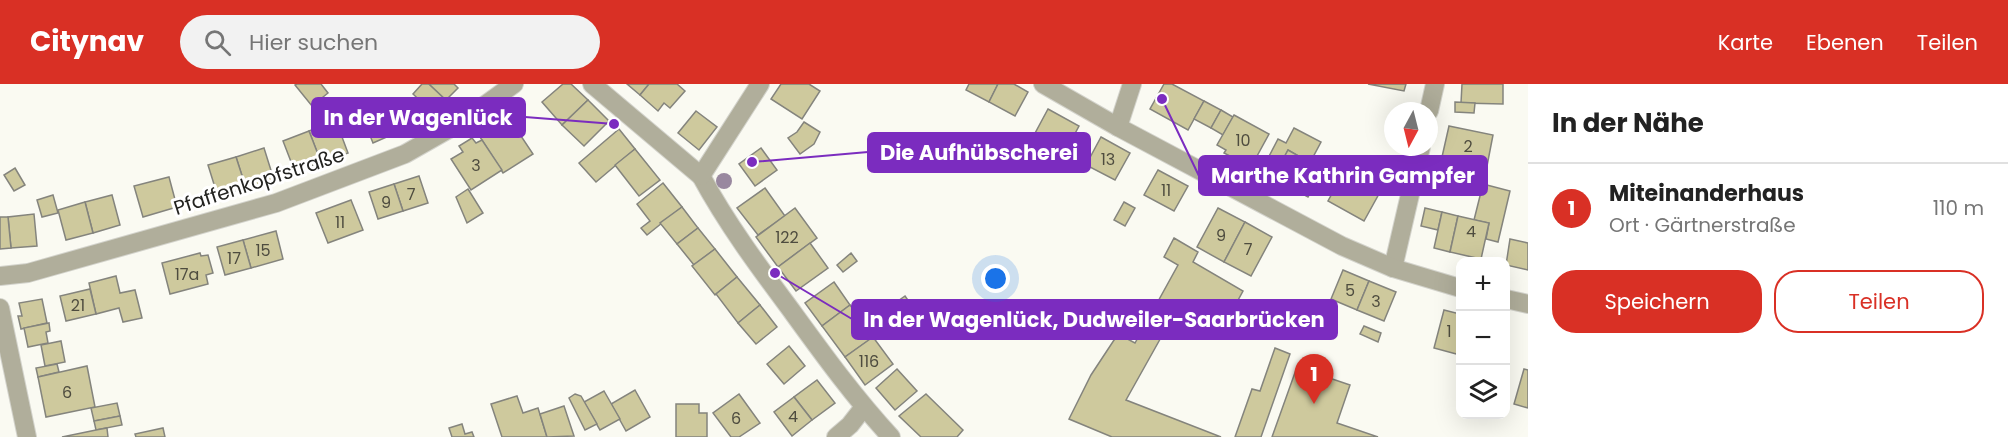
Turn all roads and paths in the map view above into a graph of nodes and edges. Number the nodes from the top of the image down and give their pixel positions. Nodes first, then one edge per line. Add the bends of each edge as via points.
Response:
1 (514, 84) edge
2 (592, 84) edge
3 (760, 84) edge
4 (1043, 84) edge
5 (1132, 84) edge
6 (1435, 84) edge
7 (1431, 102) edge
8 (1118, 127) junction
9 (1419, 156) edge
10 (701, 176) junction
11 (1393, 268) junction
12 (0, 276) edge
13 (1456, 287) edge
14 (1510, 300) edge
15 (1528, 304) edge
16 (0, 308) edge
17 (864, 407) junction
18 (27, 437) edge
19 (836, 437) edge
20 (891, 437) edge

1 - 12 street, Pfaffenkopfstraße via 463,121 405,154 298,195 28,273
2 - 10 street
3 - 10 street
4 - 8 street
5 - 8 street
6 - 7 street
8 - 11 street via 1342,246
9 - 11 street
10 - 17 street via 754,261
11 - 13 street
14 - 15 street
16 - 18 street
17 - 19 street
17 - 20 street

